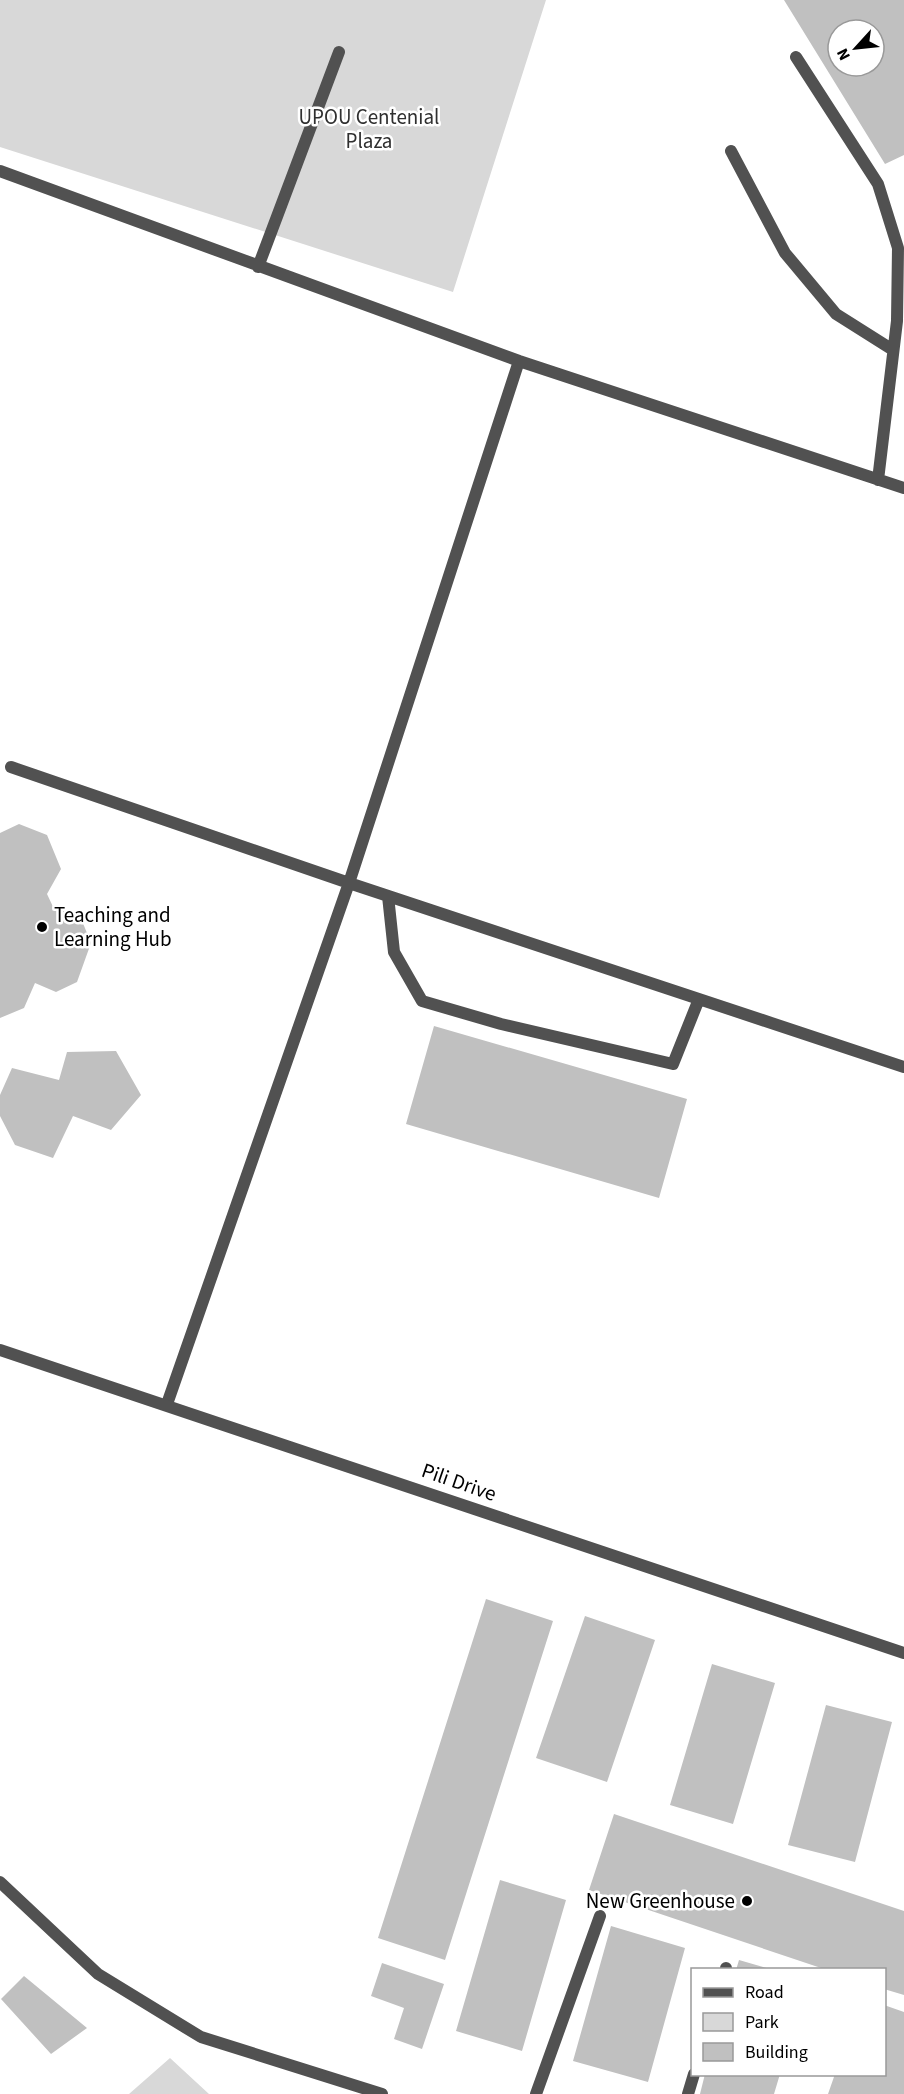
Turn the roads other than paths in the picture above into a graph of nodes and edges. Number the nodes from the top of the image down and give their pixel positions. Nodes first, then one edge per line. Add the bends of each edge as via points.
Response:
1 (339, 52) dead end
2 (796, 57) dead end
3 (731, 151) dead end
4 (0, 171) edge
5 (258, 267) junction
6 (893, 350) junction
7 (519, 361) junction
8 (878, 480) junction
9 (904, 488) edge
10 (11, 767) dead end
11 (348, 883) junction
12 (388, 896) junction
13 (699, 999) junction
14 (904, 1066) edge
15 (0, 1350) edge
16 (167, 1404) junction
17 (904, 1653) edge
18 (0, 1882) edge
19 (600, 1916) dead end
20 (693, 2076) edge
21 (382, 2094) edge
22 (536, 2094) edge
23 (688, 2094) edge

1 - 5 street
2 - 6 street via 878,184 898,248
3 - 6 street via 785,253 836,314
4 - 5 street
5 - 7 street
6 - 8 street
7 - 8 street
7 - 11 street
8 - 9 street
10 - 11 street
11 - 12 street
11 - 16 street
12 - 13 street
12 - 13 street via 394,952 422,1001 501,1024 673,1064
13 - 14 street
15 - 16 street, Pili Drive
16 - 17 street, Pili Drive
18 - 21 street via 98,1974 201,2037
19 - 22 street
20 - 23 street

